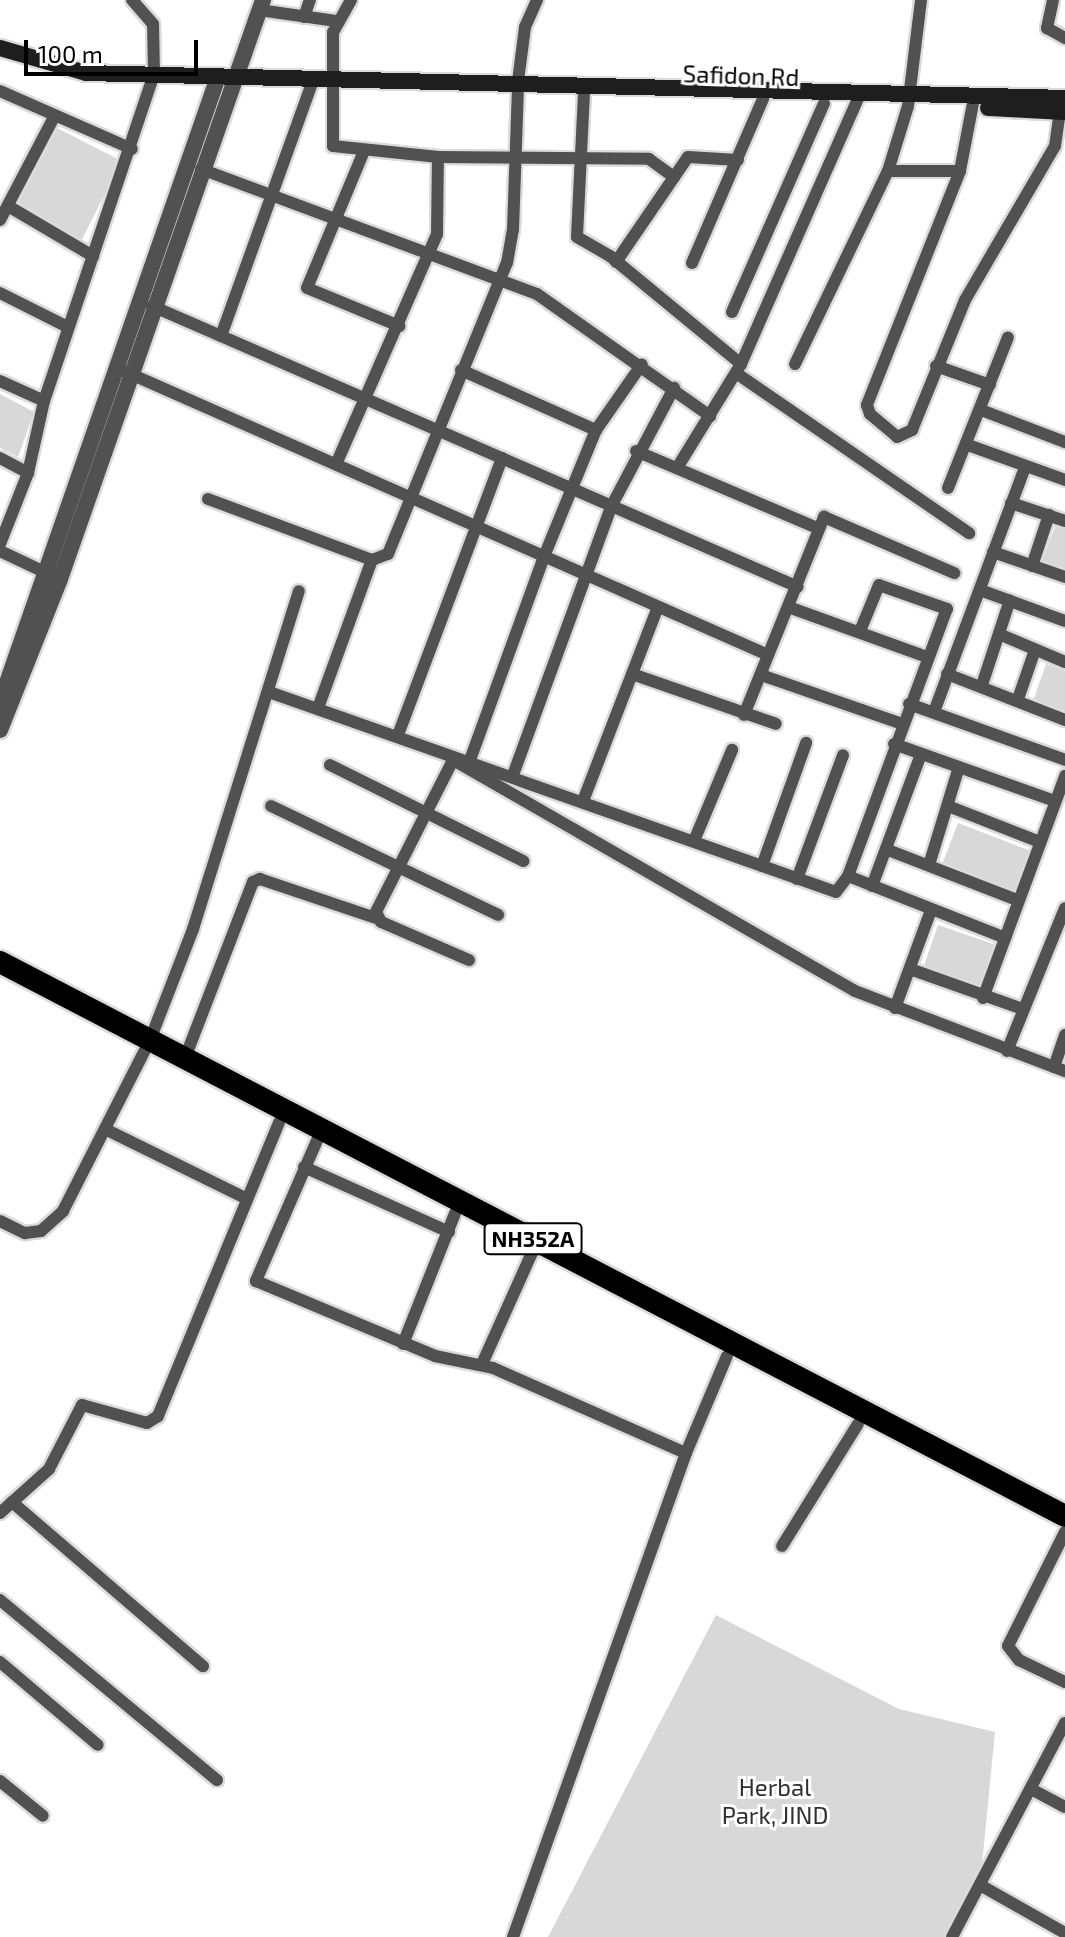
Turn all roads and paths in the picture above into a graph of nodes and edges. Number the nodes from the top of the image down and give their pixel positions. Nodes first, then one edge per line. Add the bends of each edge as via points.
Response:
1 (132, 0) edge
2 (310, 0) edge
3 (351, 0) edge
4 (537, 0) edge
5 (921, 0) edge
6 (1053, 0) edge
7 (261, 5) edge
8 (304, 17) junction
9 (336, 21) junction
10 (1065, 38) edge
11 (0, 48) edge
12 (154, 74) junction
13 (226, 77) junction
14 (313, 81) junction
15 (330, 81) junction
16 (518, 86) junction
17 (0, 91) edge
18 (584, 93) junction
19 (763, 99) junction
20 (857, 100) junction
21 (909, 102) junction
22 (824, 103) junction
23 (974, 103) junction
24 (1063, 105) edge
25 (54, 117) junction
26 (132, 149) junction
27 (364, 151) junction
28 (515, 155) junction
29 (438, 157) junction
30 (581, 158) junction
31 (738, 160) junction
32 (201, 169) junction
33 (888, 171) junction
34 (960, 171) junction
35 (674, 177) junction
36 (276, 194) junction
37 (8, 206) junction
38 (338, 217) junction
39 (0, 220) edge
40 (429, 252) junction
41 (93, 256) junction
42 (616, 262) junction
43 (692, 263) dead end
44 (502, 279) junction
45 (0, 293) edge
46 (152, 306) junction
47 (732, 312) dead end
48 (399, 326) junction
49 (68, 327) junction
50 (221, 336) junction
51 (1008, 337) dead end
52 (642, 364) junction
53 (795, 364) dead end
54 (936, 366) junction
55 (738, 369) junction
56 (123, 370) junction
57 (461, 370) junction
58 (0, 381) edge
59 (990, 385) junction
60 (674, 388) junction
61 (368, 398) junction
62 (44, 401) junction
63 (981, 410) junction
64 (710, 416) junction
65 (596, 430) junction
66 (438, 431) junction
67 (1065, 442) edge
68 (968, 445) junction
69 (636, 451) junction
70 (0, 458) edge
71 (502, 458) junction
72 (337, 462) junction
73 (1025, 467) junction
74 (677, 468) junction
75 (28, 473) junction
76 (1065, 480) edge
77 (948, 488) dead end
78 (572, 489) junction
79 (412, 497) junction
80 (208, 499) dead end
81 (1011, 503) junction
82 (611, 507) junction
83 (1049, 515) junction
84 (1065, 521) edge
85 (475, 527) junction
86 (817, 528) junction
87 (969, 533) dead end
88 (0, 544) edge
89 (0, 551) edge
90 (993, 552) junction
91 (543, 559) junction
92 (372, 560) junction
93 (1032, 566) junction
94 (954, 573) dead end
95 (582, 575) junction
96 (54, 576) junction
97 (1065, 577) edge
98 (798, 587) junction
99 (980, 590) junction
100 (299, 591) dead end
101 (1010, 600) junction
102 (791, 608) junction
103 (657, 609) junction
104 (1065, 621) edge
105 (860, 631) junction
106 (999, 634) junction
107 (1035, 650) junction
108 (768, 655) junction
109 (927, 657) junction
110 (1065, 662) edge
111 (11, 674) edge
112 (632, 674) junction
113 (947, 674) junction
114 (761, 675) junction
115 (982, 685) junction
116 (269, 692) junction
117 (1018, 699) junction
118 (0, 703) edge
119 (909, 704) junction
120 (318, 708) junction
121 (934, 712) junction
122 (744, 715) junction
123 (1065, 720) edge
124 (900, 723) junction
125 (776, 724) dead end
126 (0, 730) edge
127 (398, 735) junction
128 (806, 743) dead end
129 (428, 744) junction
130 (894, 744) junction
131 (732, 750) dead end
132 (921, 754) junction
133 (843, 755) dead end
134 (1064, 757) edge
135 (453, 760) junction
136 (470, 760) junction
137 (330, 765) dead end
138 (959, 767) junction
139 (513, 775) junction
140 (1065, 776) edge
141 (583, 801) junction
142 (1055, 801) junction
143 (271, 806) dead end
144 (948, 806) junction
145 (429, 815) junction
146 (694, 841) junction
147 (1040, 842) junction
148 (888, 850) junction
149 (523, 861) dead end
150 (929, 865) junction
151 (762, 866) junction
152 (401, 867) junction
153 (848, 876) junction
154 (797, 879) junction
155 (872, 886) junction
156 (1017, 900) junction
157 (931, 910) junction
158 (498, 915) dead end
159 (1064, 916) edge
160 (376, 918) junction
161 (1005, 938) junction
162 (469, 960) dead end
163 (0, 962) edge
164 (910, 969) junction
165 (0, 979) edge
166 (983, 998) junction
167 (895, 1008) junction
168 (1023, 1009) junction
169 (1065, 1035) edge
170 (147, 1046) junction
171 (1007, 1051) junction
172 (185, 1058) junction
173 (1059, 1069) edge
174 (279, 1122) junction
175 (105, 1129) junction
176 (319, 1135) junction
177 (304, 1167) junction
178 (247, 1199) junction
179 (0, 1221) edge
180 (452, 1223) junction
181 (532, 1253) junction
182 (403, 1344) junction
183 (727, 1356) junction
184 (482, 1364) junction
185 (858, 1424) junction
186 (686, 1453) junction
187 (12, 1502) junction
188 (0, 1513) edge
189 (1065, 1516) edge
190 (1065, 1532) edge
191 (782, 1546) dead end
192 (0, 1600) edge
193 (0, 1662) edge
194 (203, 1666) dead end
195 (1065, 1682) edge
196 (1065, 1723) edge
197 (98, 1745) dead end
198 (217, 1780) dead end
199 (0, 1781) edge
200 (1031, 1789) junction
201 (1065, 1807) edge
202 (43, 1816) dead end
203 (980, 1885) junction
204 (1065, 1933) edge
205 (513, 1937) edge
206 (952, 1937) edge

1 - 12 street via 153,24
2 - 8 street
3 - 9 street
4 - 16 street via 525,27
5 - 21 street
6 - 10 street via 1047,28
7 - 8 street
7 - 13 street
8 - 9 street
9 - 15 street
11 - 12 main road, Safidon Rd via 86,73
12 - 13 main road, Safidon Rd
12 - 26 street
13 - 14 main road, Safidon Rd
13 - 32 street
13 - 56 street
14 - 15 main road, Safidon Rd
14 - 36 street
15 - 16 main road, Safidon Rd
15 - 27 street via 331,143
16 - 18 main road, Safidon Rd
16 - 20 main road, Safidon Rd
16 - 28 street
17 - 25 street
18 - 19 main road, Safidon Rd
18 - 30 street
19 - 22 main road, Safidon Rd
19 - 31 street
20 - 21 main road, Safidon Rd
20 - 22 main road, Safidon Rd
20 - 55 street
21 - 23 main road, Safidon Rd
21 - 33 street
22 - 47 street
23 - 24 main road, Safidon Rd
23 - 34 street
24 - 54 street via 1055,146 970,293
25 - 26 street
25 - 37 street
26 - 41 street
27 - 29 street
27 - 38 street
28 - 29 street
28 - 30 street
28 - 44 street via 513,230
29 - 40 street via 440,221
30 - 35 street via 649,159
30 - 42 street via 577,237
31 - 35 street via 694,155
31 - 43 street
32 - 36 street
32 - 46 street
33 - 34 street
33 - 53 street
34 - 54 street via 867,410 891,434 909,435
35 - 42 street
36 - 38 street
36 - 50 street
37 - 39 street
37 - 41 street
38 - 40 street
38 - 48 street via 308,291
40 - 44 street
40 - 48 street
41 - 49 street
42 - 55 street
44 - 52 street via 556,303
44 - 57 street
45 - 49 street
46 - 50 street
46 - 56 street
48 - 61 street
49 - 62 street
50 - 61 street
51 - 59 street
52 - 60 street
52 - 65 street
54 - 59 street
55 - 64 street
55 - 87 street
56 - 72 street
56 - 96 street
57 - 65 street
57 - 66 street
58 - 62 street
59 - 63 street
60 - 64 street
60 - 69 street
61 - 66 street
61 - 72 street
62 - 75 street
63 - 67 street
63 - 68 street
64 - 74 street
65 - 78 street
66 - 71 street
66 - 79 street
68 - 73 street
68 - 77 street
69 - 74 street
69 - 82 street
70 - 75 street
71 - 78 street
71 - 85 street
72 - 79 street
73 - 76 street
73 - 81 street
74 - 86 street
75 - 88 street
78 - 82 street
78 - 91 street
79 - 85 street
79 - 92 street via 388,554
80 - 92 street
81 - 83 street
81 - 90 street
82 - 95 street
82 - 98 street
83 - 84 street
83 - 93 street
85 - 91 street
85 - 127 street
86 - 94 street via 824,517 833,518
86 - 98 street
89 - 96 street
90 - 93 street
90 - 99 street
91 - 95 street
91 - 136 street
92 - 120 street
93 - 97 street
95 - 103 street
95 - 139 street
96 - 111 street
98 - 102 street
99 - 101 street
99 - 113 street
100 - 116 street
101 - 104 street
101 - 106 street
102 - 105 street
102 - 108 street
103 - 108 street
103 - 112 street
105 - 109 street
105 - 109 street via 879,585 947,609
106 - 107 street
106 - 115 street
107 - 110 street
107 - 117 street
108 - 114 street
109 - 119 street
111 - 118 street
111 - 126 street
112 - 122 street
112 - 141 street
113 - 115 street
113 - 121 street
114 - 122 street
114 - 124 street
115 - 117 street
116 - 120 street
116 - 170 street via 193,929
117 - 123 street
119 - 121 street
119 - 124 street
120 - 127 street
121 - 134 street
122 - 125 street
124 - 130 street
127 - 129 street
128 - 151 street
129 - 135 street
129 - 136 street
130 - 132 street
130 - 153 street
131 - 146 street
132 - 138 street
132 - 148 street
133 - 154 street
135 - 145 street
135 - 167 street via 829,977
136 - 139 street
137 - 145 street
138 - 142 street
138 - 144 street
139 - 141 street
140 - 142 street
141 - 146 street
142 - 147 street
143 - 152 street
144 - 147 street
144 - 150 street
145 - 149 street
145 - 152 street
146 - 151 street
147 - 156 street
148 - 150 street
148 - 155 street
150 - 156 street
151 - 154 street
152 - 158 street
152 - 160 street
153 - 154 street via 836,892
153 - 155 street
155 - 157 street
156 - 161 street
157 - 161 street
157 - 164 street
159 - 168 street
160 - 162 street
160 - 172 street via 260,879 253,882
161 - 166 street
163 - 170 highway, NH352A
164 - 166 street
164 - 167 street
165 - 170 highway, NH352A
166 - 168 street
167 - 171 street
168 - 171 street
169 - 173 street
170 - 172 highway, NH352A
170 - 174 highway, NH352A
170 - 175 street
171 - 173 street
172 - 176 highway, NH352A
174 - 176 highway, NH352A
174 - 178 street
175 - 178 street
175 - 179 street via 52,1224 25,1233
176 - 177 street
176 - 180 highway, NH352A
176 - 189 highway, NH352A
177 - 180 street
177 - 182 street via 256,1281
178 - 187 street via 158,1416 147,1423 82,1405 49,1469
180 - 181 highway, NH352A
180 - 182 street
181 - 183 highway, NH352A
181 - 184 street
182 - 184 street
183 - 185 highway, NH352A
183 - 186 street
184 - 186 street
185 - 190 highway, NH352A
185 - 191 street
186 - 205 street
187 - 188 street
187 - 194 street
190 - 195 street via 1008,1646 1019,1660
192 - 198 street
193 - 197 street
196 - 200 street
199 - 202 street
200 - 201 street
200 - 203 street
203 - 204 street
203 - 206 street

